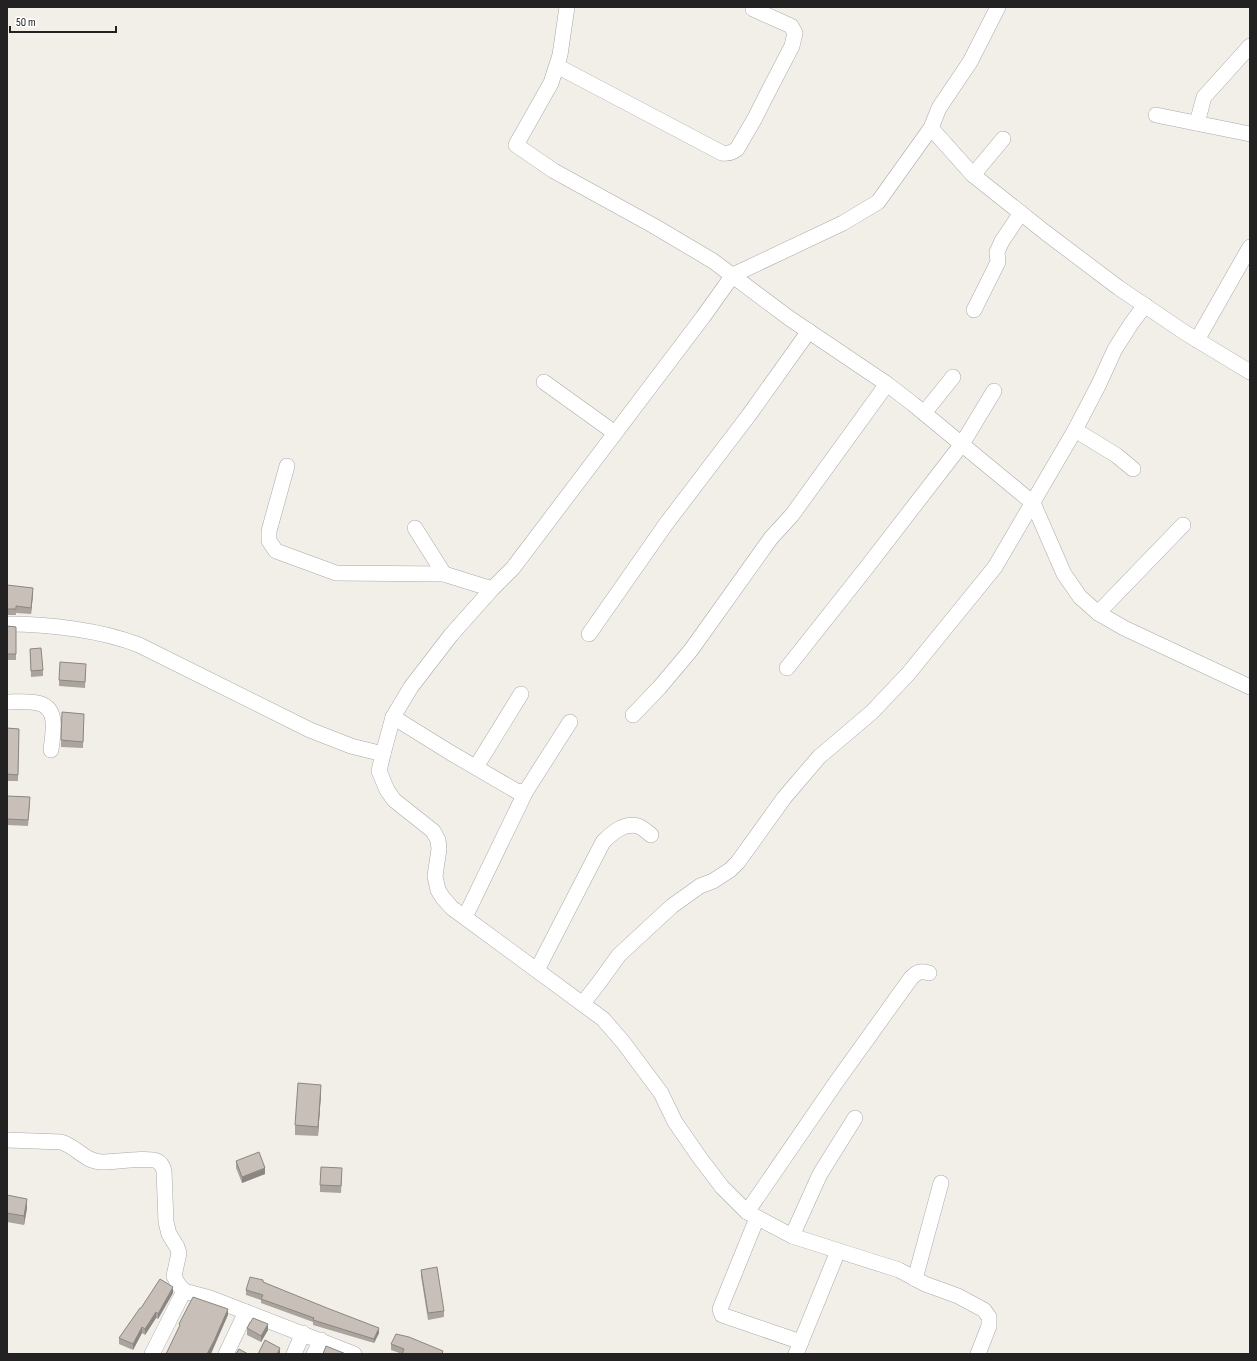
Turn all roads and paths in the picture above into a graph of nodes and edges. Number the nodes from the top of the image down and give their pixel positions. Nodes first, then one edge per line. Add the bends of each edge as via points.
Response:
1 (567, 7) edge
2 (998, 7) edge
3 (753, 9) dead end
4 (1250, 46) edge
5 (557, 66) junction
6 (1156, 115) dead end
7 (1197, 123) junction
8 (931, 128) junction
9 (1250, 134) edge
10 (1003, 139) dead end
11 (973, 175) junction
12 (1021, 213) junction
13 (1250, 247) edge
14 (733, 275) junction
15 (1145, 305) junction
16 (974, 310) dead end
17 (809, 331) junction
18 (1197, 340) junction
19 (1250, 372) edge
20 (953, 377) dead end
21 (544, 382) dead end
22 (887, 384) junction
23 (994, 391) dead end
24 (924, 413) junction
25 (1075, 430) junction
26 (615, 432) junction
27 (962, 444) junction
28 (287, 466) dead end
29 (1133, 469) dead end
30 (1033, 503) junction
31 (1183, 525) dead end
32 (415, 528) dead end
33 (444, 574) junction
34 (492, 589) junction
35 (1098, 613) junction
36 (7, 624) edge
37 (589, 634) dead end
38 (787, 668) dead end
39 (1250, 687) edge
40 (521, 694) dead end
41 (7, 702) edge
42 (633, 715) dead end
43 (393, 717) junction
44 (570, 722) dead end
45 (51, 750) dead end
46 (382, 754) junction
47 (476, 768) junction
48 (526, 791) junction
49 (651, 835) dead end
50 (465, 917) junction
51 (537, 970) junction
52 (929, 973) dead end
53 (583, 1003) junction
54 (855, 1118) dead end
55 (7, 1140) edge
56 (941, 1183) dead end
57 (752, 1215) junction
58 (792, 1236) junction
59 (838, 1251) junction
60 (915, 1279) junction
61 (184, 1291) junction
62 (246, 1312) junction
63 (303, 1333) junction
64 (321, 1340) junction
65 (798, 1348) edge
66 (152, 1354) edge
67 (226, 1354) edge
68 (294, 1354) edge
69 (314, 1354) edge
70 (354, 1354) edge
71 (978, 1354) edge

1 - 5 street
2 - 8 street via 970,62 939,108
3 - 5 street via 791,26 795,33 792,46 756,118 737,149 727,154
4 - 7 street via 1204,97
5 - 14 street via 551,83 516,145 554,171 654,226
6 - 7 street
7 - 9 street
8 - 11 street
8 - 14 street via 878,202 843,223
10 - 11 street
11 - 12 street
12 - 15 street
12 - 16 street via 1002,240 997,252 998,262
13 - 18 street
14 - 17 street
14 - 26 street
15 - 18 street
15 - 25 street via 1115,349
17 - 22 street
17 - 37 street via 666,524
18 - 19 street
20 - 24 street
21 - 26 street
22 - 24 street
22 - 42 street via 792,515 771,538 691,650
23 - 27 street
24 - 27 street
25 - 29 street via 1116,455
25 - 30 street
26 - 34 street via 513,568
27 - 30 street
27 - 38 street
28 - 33 street via 269,532 269,541 276,551 336,573
30 - 35 street via 1064,574 1080,597
30 - 53 street via 995,567 908,674 872,712 819,757 784,798 738,862 730,870 700,886 672,906 619,956
31 - 35 street
32 - 33 street
33 - 34 street
34 - 43 street via 451,635 411,687
35 - 39 street
36 - 46 street via 63,628 125,639 310,730 351,746
40 - 47 street
41 - 45 street via 37,702 45,705 53,721
43 - 46 street
43 - 47 street
44 - 48 street
46 - 50 street via 379,771 387,790 394,800 433,832 438,840 435,876 438,890 452,908
47 - 48 street via 518,792
48 - 50 street
49 - 51 street via 638,826 631,825 613,832 603,842
50 - 51 street
51 - 53 street
52 - 57 street via 919,972 911,978 837,1081
53 - 57 street via 603,1019 623,1042 661,1093 675,1122 700,1158 722,1187
54 - 58 street via 820,1174
55 - 61 street via 61,1142 96,1162 154,1160 161,1164 164,1171 166,1222 179,1253 174,1276
56 - 60 street
57 - 58 street
57 - 65 street via 720,1311 722,1315
58 - 59 street
59 - 60 street via 899,1270
59 - 65 street
60 - 71 street via 958,1296 986,1312 990,1326
61 - 62 street
61 - 66 street
62 - 63 street
62 - 67 street
63 - 64 street
63 - 68 street
64 - 69 street
64 - 70 street

